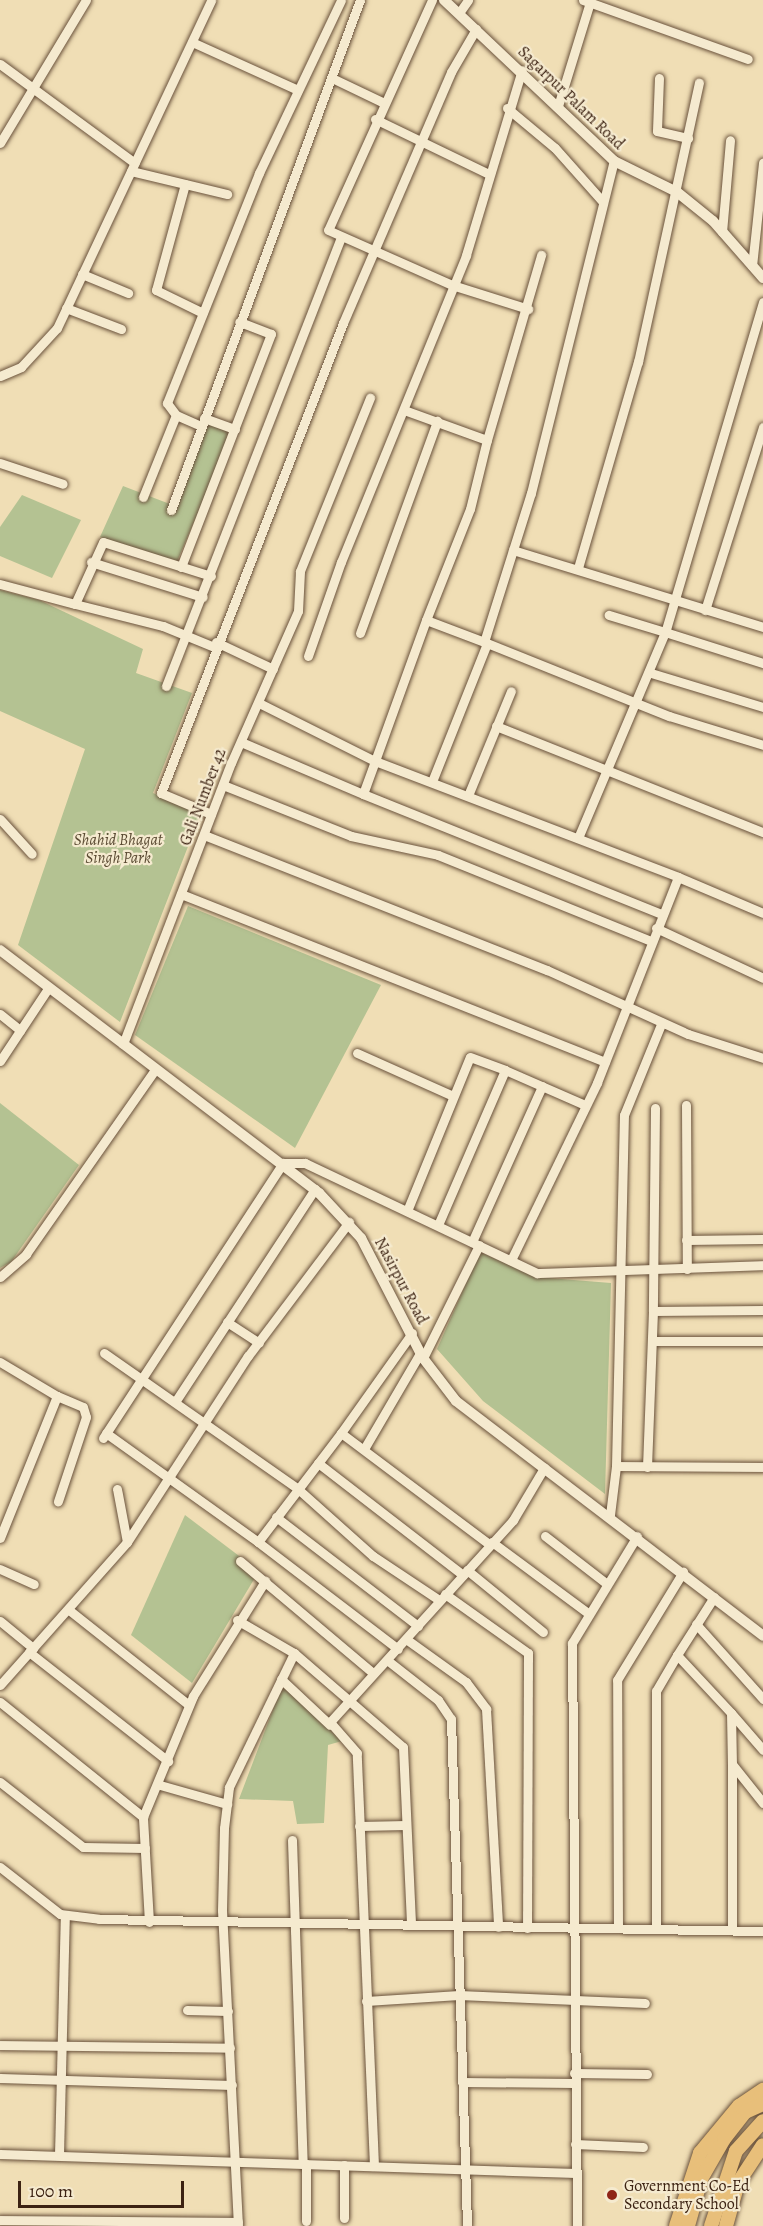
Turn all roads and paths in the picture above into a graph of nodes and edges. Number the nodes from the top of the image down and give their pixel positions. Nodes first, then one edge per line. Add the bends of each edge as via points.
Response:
1 (86, 0) edge
2 (211, 0) edge
3 (341, 0) edge
4 (360, 0) edge
5 (432, 0) edge
6 (444, 0) edge
7 (468, 0) edge
8 (586, 1) edge
9 (601, 3) edge
10 (459, 13) junction
11 (476, 29) junction
12 (192, 42) junction
13 (748, 59) dead end
14 (0, 64) edge
15 (522, 70) junction
16 (659, 78) dead end
17 (334, 79) junction
18 (699, 83) dead end
19 (32, 88) junction
20 (298, 90) junction
21 (382, 102) junction
22 (558, 106) junction
23 (507, 108) junction
24 (375, 118) junction
25 (688, 138) junction
26 (422, 140) junction
27 (730, 140) dead end
28 (0, 143) edge
29 (614, 161) junction
30 (763, 163) edge
31 (133, 167) junction
32 (489, 174) junction
33 (186, 184) junction
34 (677, 192) junction
35 (227, 194) dead end
36 (602, 201) junction
37 (722, 232) junction
38 (340, 239) junction
39 (374, 251) junction
40 (542, 255) dead end
41 (752, 266) junction
42 (82, 274) junction
43 (763, 278) edge
44 (452, 285) junction
45 (128, 293) dead end
46 (763, 302) edge
47 (66, 308) junction
48 (528, 309) junction
49 (203, 313) junction
50 (239, 322) junction
51 (121, 329) dead end
52 (0, 376) edge
53 (370, 398) dead end
54 (404, 410) junction
55 (176, 415) junction
56 (437, 421) junction
57 (203, 422) junction
58 (763, 427) edge
59 (235, 429) junction
60 (487, 440) junction
61 (0, 463) edge
62 (63, 484) dead end
63 (143, 497) dead end
64 (171, 510) dead end
65 (513, 550) junction
66 (91, 562) junction
67 (181, 567) junction
68 (578, 568) junction
69 (211, 576) junction
70 (0, 584) edge
71 (203, 597) junction
72 (675, 600) junction
73 (75, 604) junction
74 (705, 610) junction
75 (609, 615) dead end
76 (426, 620) junction
77 (763, 627) edge
78 (665, 632) junction
79 (360, 633) dead end
80 (187, 635) junction
81 (486, 643) junction
82 (215, 644) junction
83 (308, 656) dead end
84 (763, 663) edge
85 (273, 669) junction
86 (651, 673) junction
87 (166, 686) dead end
88 (511, 691) dead end
89 (259, 703) junction
90 (639, 704) junction
91 (763, 706) edge
92 (496, 726) junction
93 (241, 742) junction
94 (763, 745) edge
95 (375, 760) junction
96 (609, 772) junction
97 (433, 779) junction
98 (223, 785) junction
99 (469, 793) junction
100 (363, 794) junction
101 (211, 814) junction
102 (0, 819) edge
103 (763, 832) edge
104 (204, 835) junction
105 (578, 838) junction
106 (32, 854) dead end
107 (678, 877) junction
108 (181, 894) junction
109 (763, 913) edge
110 (662, 914) junction
111 (657, 928) junction
112 (651, 941) junction
113 (0, 950) edge
114 (763, 978) edge
115 (47, 990) junction
116 (626, 1005) junction
117 (0, 1014) edge
118 (662, 1022) junction
119 (20, 1030) junction
120 (123, 1044) junction
121 (357, 1053) dead end
122 (1, 1057) edge
123 (763, 1058) edge
124 (605, 1062) junction
125 (155, 1070) junction
126 (505, 1070) junction
127 (542, 1086) junction
128 (453, 1096) junction
129 (585, 1105) junction
130 (686, 1105) dead end
131 (655, 1108) dead end
132 (283, 1163) junction
133 (315, 1189) junction
134 (407, 1211) junction
135 (349, 1222) junction
136 (438, 1226) junction
137 (763, 1239) edge
138 (686, 1240) junction
139 (475, 1244) junction
140 (511, 1260) junction
141 (763, 1265) edge
142 (687, 1269) junction
143 (655, 1271) junction
144 (618, 1272) junction
145 (0, 1277) edge
146 (763, 1310) edge
147 (653, 1311) junction
148 (227, 1322) junction
149 (411, 1333) junction
150 (653, 1341) junction
151 (763, 1341) edge
152 (259, 1343) junction
153 (104, 1353) dead end
154 (422, 1355) junction
155 (0, 1362) edge
156 (142, 1379) junction
157 (57, 1396) junction
158 (175, 1402) junction
159 (204, 1422) junction
160 (341, 1433) junction
161 (364, 1449) junction
162 (318, 1462) junction
163 (616, 1466) junction
164 (647, 1467) junction
165 (763, 1467) edge
166 (544, 1468) junction
167 (166, 1478) junction
168 (117, 1489) dead end
169 (298, 1489) junction
170 (58, 1501) dead end
171 (610, 1515) junction
172 (276, 1518) junction
173 (545, 1536) dead end
174 (637, 1536) junction
175 (0, 1538) edge
176 (127, 1542) junction
177 (258, 1542) junction
178 (491, 1543) junction
179 (240, 1561) dead end
180 (0, 1569) edge
181 (465, 1572) junction
182 (683, 1572) junction
183 (265, 1581) junction
184 (34, 1584) dead end
185 (607, 1584) junction
186 (442, 1597) junction
187 (714, 1597) junction
188 (69, 1610) junction
189 (588, 1613) junction
190 (237, 1620) junction
191 (0, 1621) edge
192 (696, 1624) junction
193 (418, 1626) junction
194 (543, 1632) dead end
195 (763, 1636) edge
196 (406, 1639) junction
197 (398, 1649) junction
198 (31, 1651) junction
199 (294, 1653) junction
200 (677, 1654) junction
201 (387, 1660) junction
202 (373, 1673) junction
203 (4, 1674) edge
204 (281, 1680) junction
205 (0, 1685) edge
206 (349, 1699) junction
207 (763, 1699) edge
208 (0, 1702) edge
209 (189, 1704) junction
210 (731, 1713) junction
211 (330, 1725) junction
212 (763, 1750) edge
213 (168, 1761) junction
214 (732, 1764) junction
215 (0, 1782) edge
216 (160, 1785) junction
217 (763, 1803) edge
218 (227, 1804) junction
219 (143, 1817) junction
220 (406, 1825) junction
221 (359, 1826) junction
222 (292, 1840) dead end
223 (145, 1848) junction
224 (0, 1867) edge
225 (65, 1915) junction
226 (149, 1922) junction
227 (224, 1923) junction
228 (296, 1923) junction
229 (411, 1923) junction
230 (457, 1923) junction
231 (363, 1927) junction
232 (498, 1927) junction
233 (527, 1928) junction
234 (618, 1928) junction
235 (656, 1928) junction
236 (732, 1928) junction
237 (572, 1929) junction
238 (763, 1931) edge
239 (459, 1995) junction
240 (366, 2001) junction
241 (573, 2001) junction
242 (645, 2004) dead end
243 (188, 2010) dead end
244 (228, 2011) junction
245 (0, 2045) edge
246 (62, 2045) junction
247 (230, 2049) junction
248 (647, 2074) dead end
249 (0, 2078) edge
250 (574, 2078) junction
251 (61, 2079) junction
252 (462, 2082) junction
253 (232, 2085) junction
254 (763, 2090) edge
255 (763, 2104) edge
256 (763, 2121) edge
257 (575, 2144) junction
258 (763, 2145) edge
259 (643, 2147) dead end
260 (0, 2154) edge
261 (59, 2155) junction
262 (237, 2162) junction
263 (305, 2164) junction
264 (344, 2165) junction
265 (374, 2166) junction
266 (462, 2171) junction
267 (576, 2173) junction
268 (344, 2218) dead end
269 (0, 2220) edge
270 (306, 2221) dead end
271 (238, 2224) edge
272 (467, 2226) edge
273 (577, 2226) edge
274 (676, 2226) edge
275 (688, 2226) edge
276 (711, 2226) edge
277 (726, 2226) edge

1 - 19 street
2 - 12 street
3 - 20 street
4 - 17 street
5 - 21 street
6 - 10 street, Sagarpur Palam Road
7 - 10 street
8 - 9 street
8 - 22 street
9 - 13 street
10 - 11 street, Sagarpur Palam Road
11 - 15 street, Sagarpur Palam Road
11 - 26 street
12 - 20 street
12 - 31 street
14 - 19 street
15 - 22 street, Sagarpur Palam Road
15 - 23 street
16 - 25 street via 657,132
17 - 21 street
17 - 50 street
18 - 25 street
19 - 28 street
19 - 31 street
20 - 49 street
21 - 24 street
22 - 29 street, Sagarpur Palam Road
23 - 32 street
23 - 36 street via 555,148
24 - 26 street
24 - 38 street via 329,223 328,230
25 - 34 street
26 - 32 street
26 - 39 street
27 - 37 street
29 - 34 street, Sagarpur Palam Road
29 - 36 street
30 - 41 street
31 - 33 street
31 - 42 street
32 - 44 street
33 - 35 street
33 - 49 street via 156,290
34 - 37 street, Sagarpur Palam Road
34 - 68 street via 638,362
36 - 65 street via 559,389
37 - 41 street, Sagarpur Palam Road
38 - 39 street
38 - 69 street
39 - 44 street
39 - 82 street
40 - 48 street
41 - 43 street, Sagarpur Palam Road
42 - 45 street
42 - 47 street
44 - 48 street
44 - 54 street
46 - 72 street
47 - 51 street
47 - 52 street via 47,342 21,367
48 - 60 street
49 - 55 street via 167,403
50 - 57 street
50 - 59 street via 271,334
53 - 85 street, Gali Number 42 via 300,571 301,602
54 - 56 street
54 - 83 street
55 - 57 street
55 - 63 street
56 - 60 street
56 - 79 street
57 - 59 street
57 - 64 street
58 - 74 street
59 - 67 street
60 - 76 street via 470,509
61 - 62 street
65 - 68 street
65 - 81 street
66 - 67 street via 102,542
66 - 71 street
66 - 73 street
67 - 69 street
68 - 72 street
69 - 71 street
70 - 73 street
71 - 80 street
72 - 74 street
72 - 78 street
73 - 80 street
74 - 77 street
75 - 78 street
76 - 81 street
76 - 95 street
78 - 84 street
78 - 86 street
80 - 82 street
80 - 87 street
81 - 90 street
81 - 97 street
82 - 85 street
82 - 101 street via 161,793
85 - 89 street, Gali Number 42
86 - 90 street
86 - 91 street
88 - 92 street
89 - 93 street, Gali Number 42
89 - 95 street
90 - 94 street
90 - 96 street
92 - 96 street
92 - 99 street
93 - 98 street, Gali Number 42
93 - 100 street
95 - 97 street
95 - 100 street
96 - 103 street
96 - 105 street
97 - 99 street
98 - 101 street, Gali Number 42
98 - 112 street via 351,836 438,855
99 - 105 street
100 - 110 street
101 - 104 street, Gali Number 42
102 - 106 street
104 - 108 street, Gali Number 42
104 - 116 street
105 - 107 street
107 - 109 street
107 - 110 street
108 - 120 street, Gali Number 42
108 - 124 street
110 - 111 street
111 - 112 street
111 - 114 street
112 - 116 street
113 - 115 street, Nasirpur Road
115 - 119 street
115 - 120 street, Nasirpur Road
116 - 118 street
116 - 124 street
117 - 119 street
118 - 123 street
118 - 144 street via 624,1115
119 - 122 street
120 - 125 street, Nasirpur Road
121 - 128 street
124 - 129 street
125 - 132 street, Nasirpur Road
125 - 145 street via 26,1254
126 - 127 street
126 - 128 street via 471,1056
126 - 136 street
127 - 129 street
127 - 139 street
128 - 134 street
129 - 140 street
130 - 138 street
131 - 143 street
132 - 133 street, Nasirpur Road
132 - 134 street via 305,1163
132 - 156 street
133 - 135 street, Nasirpur Road
133 - 148 street
134 - 136 street
135 - 149 street, Nasirpur Road
135 - 152 street
136 - 139 street
137 - 138 street
138 - 142 street
139 - 140 street
139 - 154 street
140 - 144 street via 537,1273
141 - 142 street
142 - 143 street
143 - 144 street
143 - 147 street
144 - 163 street
146 - 147 street
147 - 150 street
148 - 152 street
148 - 158 street
149 - 154 street, Nasirpur Road
149 - 160 street
150 - 151 street
150 - 164 street
152 - 159 street
153 - 156 street
154 - 161 street
154 - 166 street, Nasirpur Road via 456,1401
155 - 157 street
156 - 158 street
156 - 167 street via 104,1435
157 - 170 street via 83,1407 86,1417
157 - 175 street
158 - 159 street
159 - 167 street
159 - 169 street
160 - 161 street
160 - 162 street
161 - 178 street
162 - 169 street
162 - 181 street
163 - 164 street
163 - 171 street
164 - 165 street
166 - 171 street, Nasirpur Road
166 - 178 street
167 - 176 street
167 - 177 street
168 - 176 street
169 - 172 street
169 - 186 street via 373,1556
171 - 174 street, Nasirpur Road
172 - 177 street
172 - 193 street
173 - 185 street
174 - 182 street, Nasirpur Road
174 - 185 street
176 - 188 street
177 - 197 street
178 - 181 street
178 - 189 street
179 - 183 street
180 - 184 street
181 - 186 street
181 - 194 street
182 - 187 street, Nasirpur Road
182 - 234 street via 617,1680
183 - 190 street
183 - 202 street
185 - 189 street
186 - 193 street
186 - 233 street via 528,1653
187 - 192 street
187 - 195 street, Nasirpur Road
188 - 198 street
188 - 209 street
189 - 237 street via 572,1643
190 - 199 street
190 - 209 street
191 - 198 street
192 - 200 street
192 - 207 street
193 - 196 street
196 - 197 street
196 - 232 street via 466,1682 486,1709
197 - 201 street
198 - 203 street
198 - 213 street
199 - 204 street
199 - 206 street
200 - 210 street
200 - 235 street via 656,1690
201 - 202 street
201 - 230 street via 438,1700 451,1719
202 - 206 street
203 - 205 street
204 - 211 street
204 - 218 street via 229,1787
206 - 211 street
206 - 220 street via 402,1747
208 - 219 street
209 - 213 street
210 - 212 street
210 - 214 street
211 - 221 street via 357,1753
213 - 216 street
214 - 217 street
214 - 236 street
215 - 223 street via 83,1847
216 - 218 street
216 - 219 street
218 - 227 street
219 - 223 street
220 - 221 street
220 - 229 street
221 - 231 street
222 - 228 street
223 - 226 street
224 - 225 street
225 - 226 street
225 - 246 street
226 - 227 street
227 - 228 street
227 - 244 street
228 - 231 street
228 - 263 street
229 - 230 street
229 - 231 street
230 - 232 street
230 - 239 street
231 - 240 street
232 - 233 street
233 - 237 street
234 - 235 street
234 - 237 street
235 - 236 street
236 - 238 street
237 - 241 street
239 - 240 street
239 - 241 street
239 - 252 street
240 - 265 street
241 - 242 street
241 - 250 street
243 - 244 street
244 - 247 street
245 - 246 street
246 - 247 street
246 - 251 street
247 - 253 street
248 - 250 street
249 - 251 street
250 - 252 street
250 - 257 street
251 - 253 street
251 - 261 street
252 - 266 street
253 - 262 street
254 - 274 main road via 739,2106 700,2153
255 - 275 main road via 745,2112 724,2139 701,2179
256 - 276 main road via 736,2151
257 - 259 street
257 - 267 street
258 - 277 main road via 738,2183
260 - 261 street
261 - 262 street
262 - 263 street
262 - 271 street
263 - 264 street
263 - 270 street
264 - 265 street
264 - 268 street
265 - 266 street
266 - 267 street
266 - 272 street
267 - 273 street
269 - 271 street

